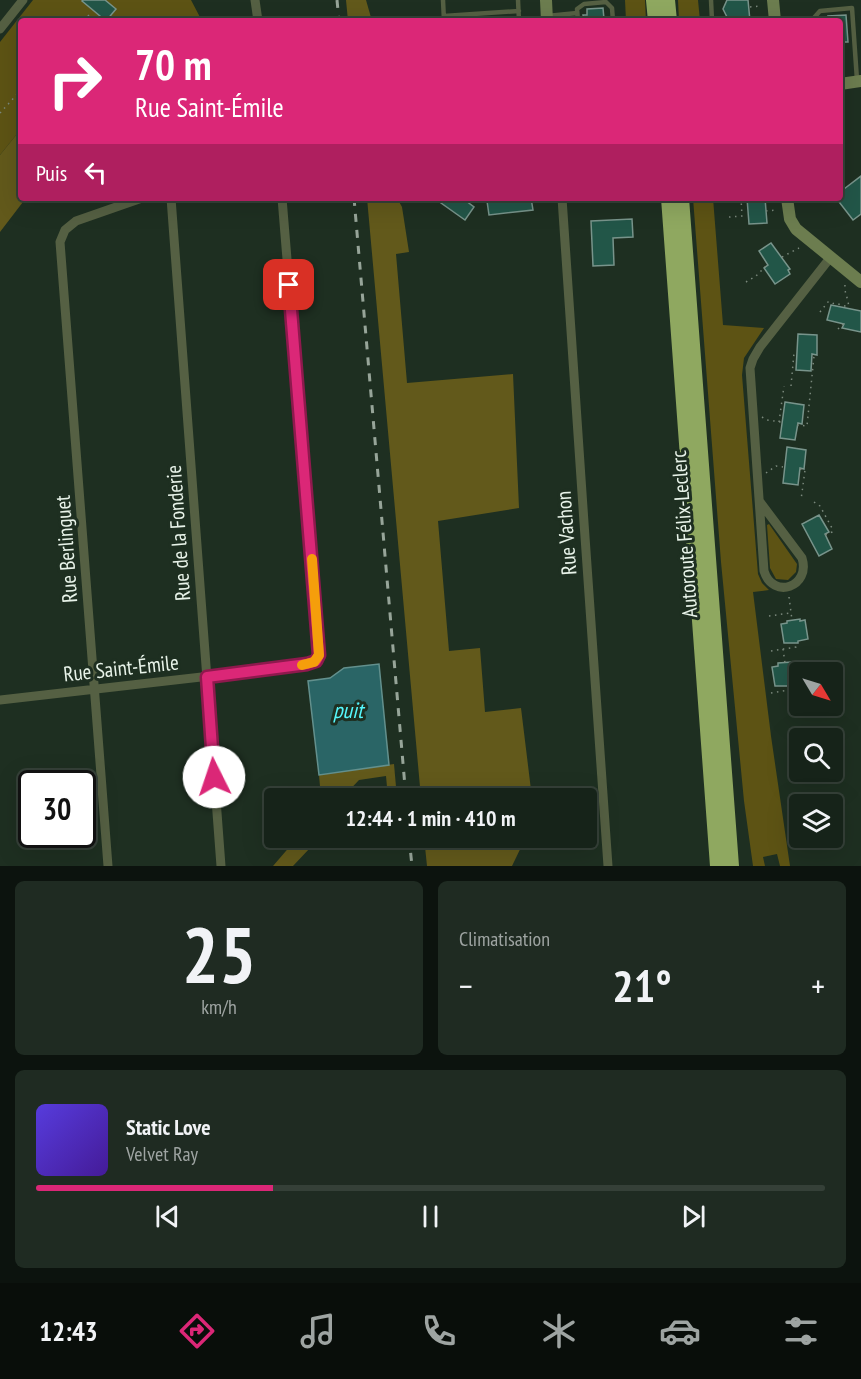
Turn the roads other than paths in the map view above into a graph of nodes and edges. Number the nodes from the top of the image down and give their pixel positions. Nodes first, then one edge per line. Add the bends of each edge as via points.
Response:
1 (23, 0) edge
2 (255, 0) edge
3 (443, 0) edge
4 (518, 0) edge
5 (546, 0) edge
6 (654, 0) edge
7 (667, 0) edge
8 (711, 0) edge
9 (768, 3) edge
10 (519, 11) junction
11 (577, 13) junction
12 (258, 18) edge
13 (444, 18) edge
14 (453, 18) edge
15 (519, 18) edge
16 (547, 18) edge
17 (578, 18) edge
18 (613, 18) edge
19 (656, 18) edge
20 (669, 18) edge
21 (712, 18) edge
22 (773, 18) edge
23 (814, 18) edge
24 (0, 29) edge
25 (859, 82) edge
26 (843, 84) edge
27 (133, 201) edge
28 (171, 201) edge
29 (282, 201) edge
30 (562, 201) edge
31 (669, 201) edge
32 (681, 201) edge
33 (787, 201) edge
34 (830, 258) junction
35 (861, 282) edge
36 (760, 502) junction
37 (207, 677) junction
38 (95, 690) junction
39 (0, 700) edge
40 (712, 779) junction
41 (728, 822) junction
42 (108, 866) edge
43 (221, 866) edge
44 (608, 866) edge
45 (707, 866) edge
46 (718, 866) edge
47 (731, 866) edge
48 (737, 866) edge

1 - 24 street
2 - 12 street
3 - 13 lane
4 - 10 lane
5 - 16 street
6 - 19 highway
7 - 20 highway
8 - 21 lane
9 - 22 street
10 - 14 lane
10 - 15 lane
11 - 16 lane
11 - 17 lane
11 - 18 lane via 584,4 606,2 612,8
23 - 25 lane via 820,11 852,8
25 - 26 street
27 - 38 street, Rue Berlinguet via 76,221 65,230 60,242
28 - 37 street, Rue de la Fonderie
29 - 37 street, Rue Saint-Émile via 319,651 316,661 307,664
30 - 44 street, Rue Vachon
31 - 40 highway, Autoroute Félix-Leclerc
32 - 41 highway, Autoroute Félix-Leclerc
33 - 34 street via 794,226
34 - 35 street
34 - 36 street via 752,362
36 - 36 street via 765,574 775,585 787,587 801,578 803,562
37 - 38 street, Rue Saint-Émile
37 - 43 street, Rue de la Fonderie
38 - 39 street, Rue Saint-Émile
38 - 42 street, Rue Berlinguet
40 - 45 highway
40 - 46 highway, Autoroute Félix-Leclerc
41 - 47 highway, Autoroute Félix-Leclerc
41 - 48 highway

